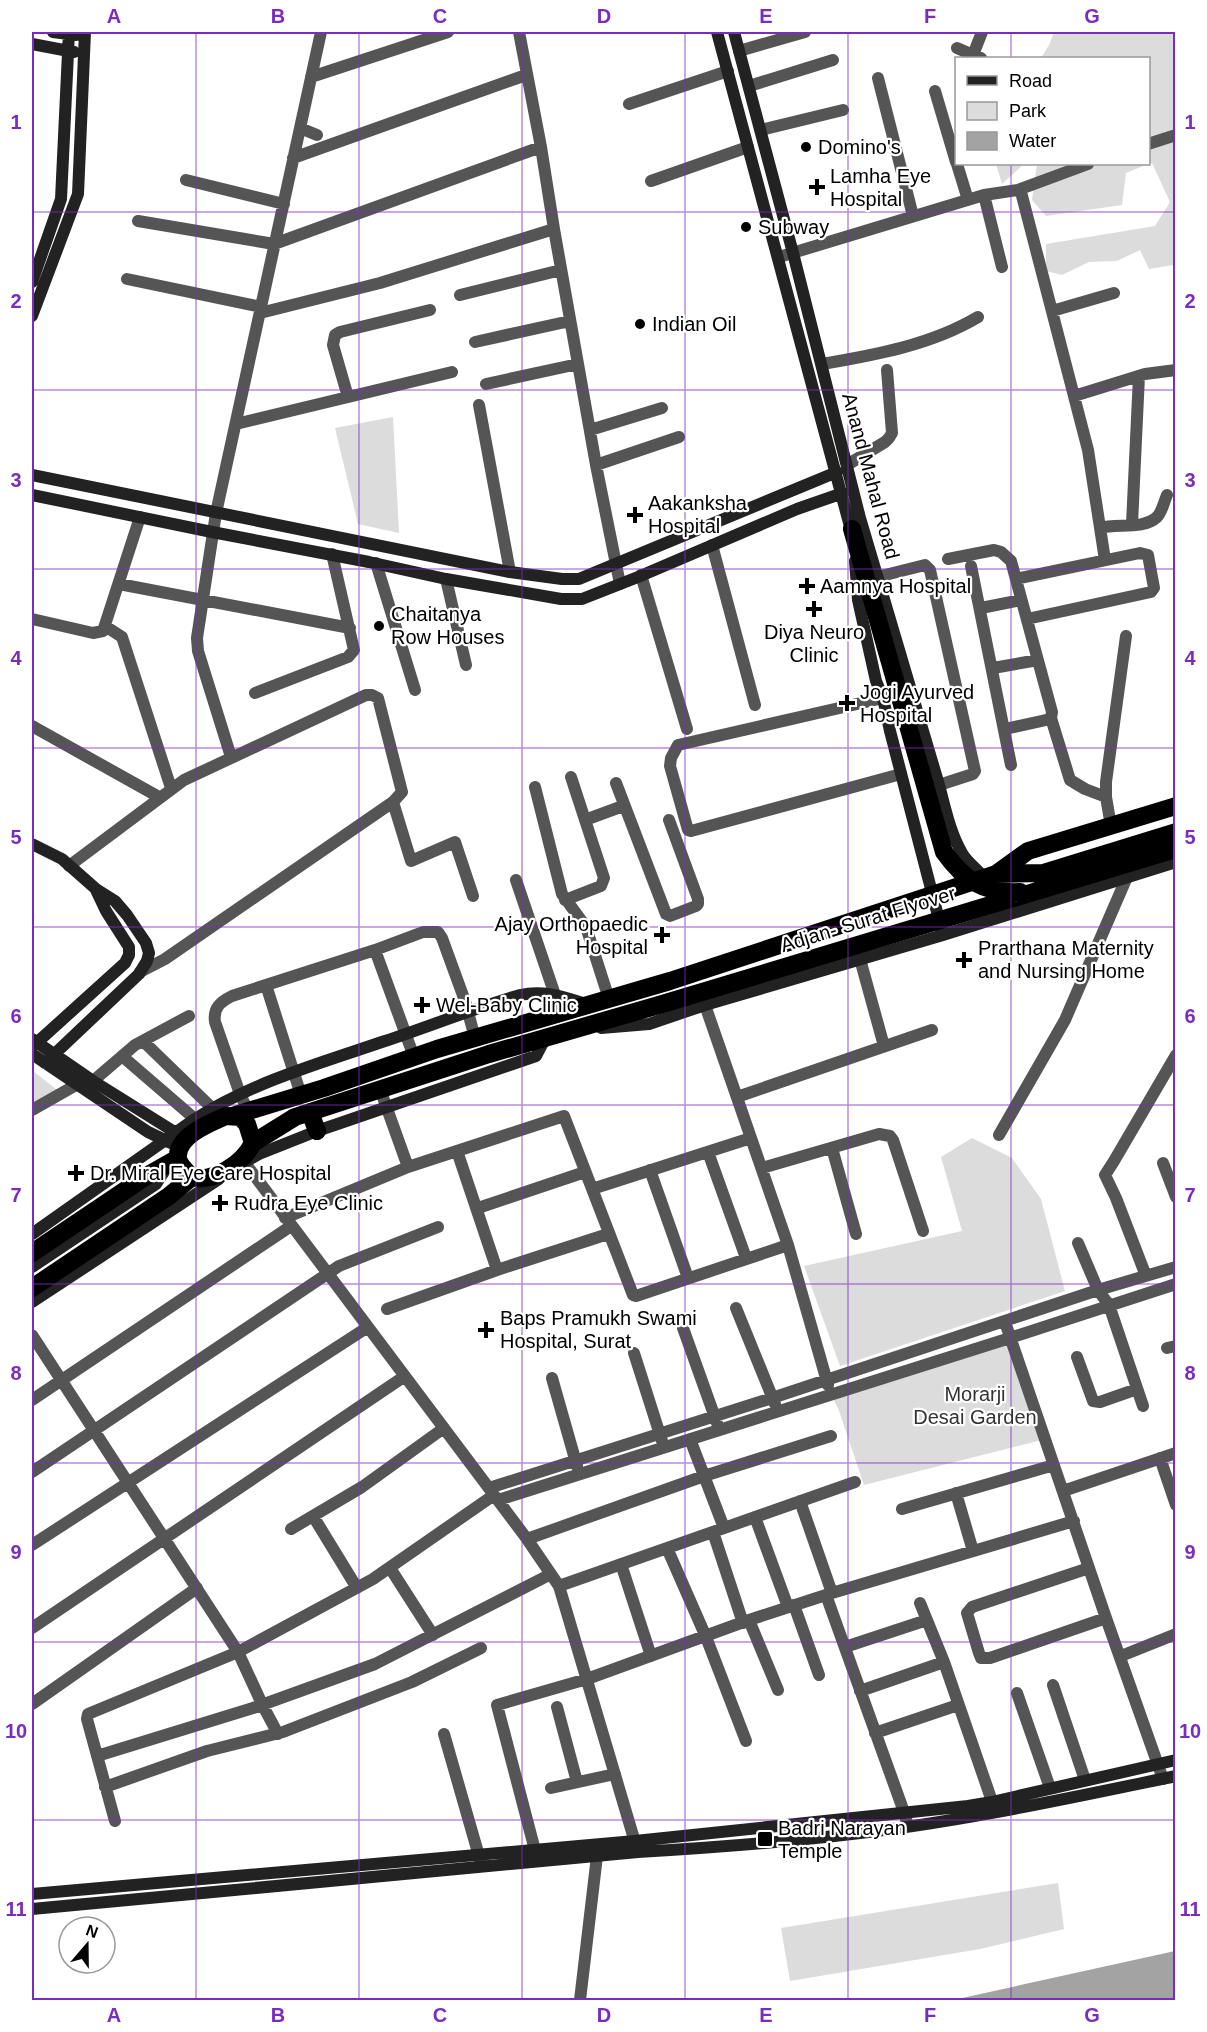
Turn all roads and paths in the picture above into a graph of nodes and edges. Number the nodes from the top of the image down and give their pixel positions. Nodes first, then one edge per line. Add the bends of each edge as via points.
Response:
1 (53, 32) edge
2 (322, 32) edge
3 (448, 32) edge
4 (519, 32) edge
5 (717, 32) edge
6 (734, 32) edge
7 (805, 32) edge
8 (982, 32) edge
9 (69, 33) edge
10 (85, 34) edge
11 (32, 44) edge
12 (957, 48) dead end
13 (68, 51) junction
14 (739, 51) junction
15 (84, 54) junction
16 (976, 57) edge
17 (833, 60) dead end
18 (728, 71) junction
19 (526, 75) junction
20 (311, 77) junction
21 (878, 78) dead end
22 (749, 86) junction
23 (935, 91) dead end
24 (629, 104) dead end
25 (843, 110) dead end
26 (300, 128) junction
27 (760, 130) junction
28 (317, 135) dead end
29 (1176, 135) edge
30 (1150, 144) edge
31 (541, 147) junction
32 (748, 147) junction
33 (955, 156) edge
34 (294, 158) junction
35 (958, 165) edge
36 (1085, 165) edge
37 (186, 180) dead end
38 (651, 181) dead end
39 (1018, 190) junction
40 (984, 195) junction
41 (968, 200) junction
42 (284, 204) junction
43 (914, 216) junction
44 (138, 221) dead end
45 (554, 229) junction
46 (274, 244) junction
47 (793, 253) junction
48 (779, 257) junction
49 (1002, 267) dead end
50 (561, 270) junction
51 (127, 279) dead end
52 (32, 282) edge
53 (1114, 293) dead end
54 (460, 295) dead end
55 (261, 310) junction
56 (430, 310) dead end
57 (1052, 311) junction
58 (32, 316) edge
59 (978, 317) dead end
60 (570, 321) junction
61 (475, 342) dead end
62 (578, 364) junction
63 (822, 364) junction
64 (887, 370) dead end
65 (1176, 370) edge
66 (452, 372) dead end
67 (1139, 376) junction
68 (486, 384) dead end
69 (1074, 396) junction
70 (348, 398) junction
71 (479, 405) dead end
72 (662, 408) dead end
73 (236, 424) junction
74 (590, 430) junction
75 (679, 437) dead end
76 (596, 465) junction
77 (841, 472) junction
78 (32, 475) edge
79 (843, 493) junction
80 (32, 495) edge
81 (1167, 495) dead end
82 (216, 513) junction
83 (141, 518) junction
84 (1132, 524) junction
85 (1100, 528) junction
86 (852, 529) junction
87 (212, 532) junction
88 (712, 545) junction
89 (332, 554) junction
90 (948, 559) dead end
91 (1105, 560) junction
92 (376, 563) junction
93 (615, 565) junction
94 (971, 566) dead end
95 (510, 572) junction
96 (641, 575) junction
97 (871, 578) junction
98 (446, 579) junction
99 (1016, 579) junction
100 (119, 584) junction
101 (620, 584) junction
102 (202, 600) junction
103 (1021, 600) junction
104 (981, 608) junction
105 (32, 619) edge
106 (1027, 619) junction
107 (105, 626) junction
108 (350, 628) junction
109 (1126, 636) dead end
110 (1038, 660) junction
111 (466, 665) dead end
112 (993, 668) junction
113 (415, 690) dead end
114 (255, 693) dead end
115 (884, 698) junction
116 (755, 705) dead end
117 (1051, 718) junction
118 (32, 726) edge
119 (687, 729) dead end
120 (1005, 729) junction
121 (231, 757) junction
122 (1011, 765) dead end
123 (901, 774) junction
124 (571, 777) dead end
125 (616, 783) dead end
126 (939, 785) junction
127 (535, 787) dead end
128 (171, 788) junction
129 (159, 797) junction
130 (1106, 797) junction
131 (393, 802) junction
132 (623, 806) junction
133 (1176, 806) edge
134 (585, 820) junction
135 (669, 820) dead end
136 (1111, 826) junction
137 (1176, 832) edge
138 (32, 844) edge
139 (1176, 849) edge
140 (1176, 862) edge
141 (69, 866) junction
142 (990, 876) junction
143 (1127, 877) junction
144 (516, 880) dead end
145 (96, 889) junction
146 (1038, 891) junction
147 (933, 894) junction
148 (473, 896) dead end
149 (565, 900) junction
150 (1004, 915) junction
151 (943, 935) junction
152 (375, 950) junction
153 (860, 959) junction
154 (140, 972) junction
155 (266, 985) junction
156 (555, 994) junction
157 (609, 999) junction
158 (589, 1005) junction
159 (705, 1005) junction
160 (468, 1013) junction
161 (189, 1016) dead end
162 (932, 1029) dead end
163 (573, 1030) junction
164 (406, 1034) junction
165 (546, 1037) junction
166 (476, 1038) junction
167 (143, 1041) junction
168 (33, 1042) edge
169 (884, 1046) junction
170 (32, 1054) edge
171 (1176, 1055) edge
172 (122, 1056) junction
173 (414, 1057) junction
174 (49, 1059) junction
175 (294, 1072) junction
176 (93, 1081) junction
177 (76, 1085) junction
178 (380, 1089) junction
179 (240, 1094) junction
180 (301, 1095) junction
181 (737, 1097) junction
182 (386, 1107) junction
183 (212, 1108) junction
184 (32, 1110) edge
185 (310, 1112) junction
186 (240, 1113) junction
187 (195, 1119) junction
188 (316, 1131) junction
189 (999, 1134) dead end
190 (751, 1138) junction
191 (253, 1143) junction
192 (176, 1147) junction
193 (832, 1148) junction
194 (457, 1151) junction
195 (708, 1152) junction
196 (243, 1161) junction
197 (1163, 1163) dead end
198 (408, 1167) junction
199 (762, 1168) junction
200 (650, 1170) junction
201 (585, 1172) junction
202 (189, 1179) junction
203 (592, 1189) junction
204 (1176, 1197) edge
205 (478, 1208) junction
206 (288, 1222) junction
207 (438, 1227) dead end
208 (923, 1231) dead end
209 (856, 1233) dead end
210 (32, 1234) edge
211 (608, 1234) junction
212 (1078, 1243) dead end
213 (788, 1245) junction
214 (32, 1253) edge
215 (746, 1258) junction
216 (32, 1267) edge
217 (1176, 1267) edge
218 (497, 1270) junction
219 (328, 1273) junction
220 (1146, 1276) junction
221 (688, 1278) junction
222 (32, 1279) edge
223 (1176, 1284) edge
224 (32, 1288) edge
225 (1098, 1290) junction
226 (32, 1302) edge
227 (1109, 1305) junction
228 (736, 1308) dead end
229 (387, 1309) dead end
230 (1005, 1322) junction
231 (368, 1327) junction
232 (683, 1328) dead end
233 (32, 1335) edge
234 (1010, 1338) junction
235 (634, 1353) dead end
236 (1077, 1357) dead end
237 (405, 1376) junction
238 (552, 1378) dead end
239 (60, 1379) junction
240 (827, 1379) junction
241 (1137, 1389) junction
242 (831, 1394) junction
243 (772, 1398) junction
244 (32, 1400) edge
245 (1143, 1406) dead end
246 (777, 1411) junction
247 (714, 1416) junction
248 (444, 1428) junction
249 (719, 1429) junction
250 (93, 1431) junction
251 (659, 1433) junction
252 (831, 1436) dead end
253 (690, 1438) junction
254 (663, 1447) junction
255 (1176, 1453) edge
256 (1160, 1458) junction
257 (575, 1460) junction
258 (1054, 1465) junction
259 (32, 1472) edge
260 (579, 1473) junction
261 (704, 1476) junction
262 (855, 1482) dead end
263 (128, 1483) junction
264 (1063, 1491) junction
265 (956, 1493) junction
266 (493, 1494) junction
267 (800, 1501) junction
268 (1176, 1505) edge
269 (902, 1509) dead end
270 (314, 1516) junction
271 (755, 1517) junction
272 (1074, 1521) junction
273 (291, 1529) dead end
274 (718, 1530) junction
275 (164, 1539) junction
276 (527, 1539) junction
277 (32, 1545) edge
278 (667, 1548) junction
279 (973, 1551) junction
280 (621, 1564) junction
281 (390, 1568) junction
282 (1089, 1568) junction
283 (551, 1574) junction
284 (560, 1586) junction
285 (197, 1588) junction
286 (357, 1588) junction
287 (829, 1594) junction
288 (920, 1603) dead end
289 (791, 1606) junction
290 (1106, 1618) junction
291 (927, 1620) junction
292 (746, 1622) junction
293 (32, 1628) edge
294 (1176, 1634) edge
295 (433, 1635) junction
296 (706, 1637) junction
297 (844, 1647) junction
298 (481, 1648) dead end
299 (238, 1652) junction
300 (651, 1656) junction
301 (1121, 1656) junction
302 (944, 1662) junction
303 (819, 1675) dead end
304 (587, 1678) junction
305 (1053, 1685) dead end
306 (777, 1690) dead end
307 (860, 1691) junction
308 (1017, 1693) dead end
309 (32, 1704) edge
310 (262, 1704) junction
311 (958, 1705) junction
312 (557, 1707) dead end
313 (875, 1733) junction
314 (278, 1734) junction
315 (444, 1734) dead end
316 (746, 1742) dead end
317 (97, 1756) junction
318 (1176, 1760) edge
319 (1158, 1764) junction
320 (615, 1774) junction
321 (1169, 1778) edge
322 (1085, 1780) junction
323 (577, 1782) junction
324 (105, 1787) junction
325 (551, 1788) dead end
326 (1050, 1788) junction
327 (994, 1807) junction
328 (904, 1812) junction
329 (115, 1821) dead end
330 (807, 1823) junction
331 (908, 1826) junction
332 (809, 1838) junction
333 (636, 1846) junction
334 (478, 1854) junction
335 (536, 1855) junction
336 (597, 1856) junction
337 (370, 1864) junction
338 (482, 1867) junction
339 (252, 1874) junction
340 (371, 1877) junction
341 (252, 1888) junction
342 (32, 1894) edge
343 (32, 1909) edge
344 (580, 2001) edge

1 - 9 street
2 - 20 street
3 - 20 street
4 - 19 street
5 - 18 street, Anand Mahal Road
6 - 14 street, Anand Mahal Road
7 - 14 street
8 - 16 street
9 - 10 street
9 - 13 street
10 - 15 street
11 - 13 street
12 - 16 street
13 - 15 street
13 - 52 street via 60,199
14 - 22 street, Anand Mahal Road
15 - 58 street via 78,194
17 - 22 street
18 - 24 street
18 - 32 street, Anand Mahal Road
19 - 31 street
19 - 34 street
20 - 26 street
21 - 43 street
22 - 27 street, Anand Mahal Road
23 - 33 street
25 - 27 street
26 - 28 street
26 - 34 street
27 - 47 street, Anand Mahal Road
29 - 30 street
31 - 45 street
31 - 46 street
32 - 38 street
32 - 48 street, Anand Mahal Road
34 - 42 street
35 - 41 street
36 - 39 street
37 - 42 street
39 - 40 street
39 - 57 street
40 - 41 street
40 - 49 street
41 - 43 street
42 - 46 street
43 - 47 street
44 - 46 street
45 - 50 street
45 - 55 street via 380,284
46 - 55 street
47 - 48 street
47 - 63 street, Anand Mahal Road
48 - 77 street, Anand Mahal Road
50 - 54 street
50 - 60 street
51 - 55 street
53 - 57 street
55 - 73 street
56 - 70 street via 335,335 333,345
57 - 69 street
59 - 63 street via 946,333 894,350
60 - 61 street
60 - 62 street
62 - 68 street
62 - 74 street
63 - 77 street, Anand Mahal Road
64 - 77 street via 890,438
65 - 67 street
66 - 70 street
67 - 69 street
67 - 84 street
69 - 85 street via 1088,450
70 - 73 street
71 - 95 street
72 - 74 street
73 - 82 street
74 - 76 street
75 - 76 street
76 - 93 street
77 - 79 street, Anand Mahal Road
77 - 93 street
77 - 97 street, Anand Mahal Road
78 - 82 street
79 - 86 street, Anand Mahal Road
79 - 88 street via 797,508
80 - 83 street
81 - 84 street via 1156,518
82 - 87 street
82 - 95 street
83 - 87 street
83 - 100 street
84 - 85 street
85 - 91 street
86 - 97 highway
86 - 115 street, Anand Mahal Road via 858,600 876,681
87 - 89 street
87 - 102 street
88 - 96 street
88 - 116 street
89 - 92 street
89 - 108 street
90 - 99 street via 985,551 1001,552 1011,561
91 - 99 street
91 - 106 street via 1146,553 1154,588
92 - 98 street
92 - 113 street
93 - 95 street via 579,579
93 - 101 street
94 - 104 street
96 - 101 street
96 - 119 street
97 - 126 street, Anand Mahal Road
97 - 126 street via 925,565 930,570 975,771
97 - 146 highway via 944,852 966,878 982,887 1004,893
98 - 101 street via 561,599 582,599
98 - 111 street
99 - 103 street
100 - 102 street
100 - 107 street
102 - 108 street
102 - 121 street via 198,651
103 - 104 street
103 - 106 street
104 - 112 street
105 - 107 street via 93,633 103,631
106 - 110 street
107 - 128 street via 122,636
108 - 114 street via 352,654
109 - 130 street
110 - 112 street
110 - 117 street
112 - 120 street
115 - 123 street, Anand Mahal Road
115 - 123 street via 678,745 670,766 691,831
117 - 120 street
117 - 130 street via 1071,780
118 - 129 street
120 - 122 street
121 - 128 street
121 - 131 street via 372,694 378,698 402,790
123 - 147 street, Anand Mahal Road
124 - 134 street
125 - 132 street
126 - 142 street, Anand Mahal Road via 962,854
127 - 149 street
128 - 129 street
129 - 141 street
130 - 136 street
131 - 148 street via 411,861 455,843
131 - 154 street via 165,959
132 - 134 street
132 - 135 street via 670,916 696,906 698,899
133 - 136 highway
134 - 149 street via 604,883
136 - 142 highway via 1028,851
137 - 142 highway via 1043,873
138 - 141 street
139 - 146 highway, Adjan- Surat Flyover
140 - 143 street
141 - 145 street
142 - 147 highway
142 - 150 street, Anand Mahal Road
143 - 150 street
143 - 189 street via 1065,1020
144 - 156 street
145 - 154 street via 115,901 146,943 149,953
145 - 168 street via 129,947 129,955 125,963
146 - 163 highway, Adjan- Surat Flyover
147 - 151 street, Anand Mahal Road
147 - 157 highway
149 - 157 street via 586,927
150 - 151 street
151 - 153 street
152 - 155 street
152 - 160 street via 423,932 438,932
152 - 164 street
153 - 159 street
153 - 169 street
154 - 174 street
155 - 175 street
155 - 179 street via 225,1000 214,1015
156 - 158 street
156 - 160 street via 520,995
157 - 158 highway
158 - 166 highway
159 - 163 street via 649,1024
159 - 181 street
160 - 164 street
160 - 166 street
161 - 167 street
162 - 169 street
163 - 165 highway, Adjan- Surat Flyover
164 - 173 street
164 - 175 street
165 - 178 highway, Adjan- Surat Flyover
165 - 182 street via 536,1056
166 - 173 highway
167 - 172 street
167 - 183 street
168 - 174 street
169 - 181 street
170 - 174 street
171 - 220 street via 1105,1175
172 - 176 street
172 - 187 street
173 - 180 highway
174 - 176 street
174 - 177 street
175 - 179 street
175 - 180 street
176 - 192 street
177 - 184 street
177 - 192 street
178 - 182 street
178 - 185 highway, Adjan- Surat Flyover
179 - 183 street
179 - 186 street
180 - 186 highway
181 - 190 street
182 - 188 street
182 - 198 street
183 - 187 street
185 - 188 highway
185 - 191 highway, Adjan- Surat Flyover
186 - 191 highway
186 - 192 highway via 205,1126
187 - 192 street
188 - 196 street
190 - 195 street
190 - 199 street
191 - 196 highway
192 - 202 highway
192 - 210 street
192 - 214 highway via 148,1175
192 - 216 street via 156,1184
193 - 199 street
193 - 208 street via 879,1134 890,1136
193 - 209 street
194 - 198 street
194 - 201 street via 564,1116
194 - 205 street
195 - 200 street
195 - 215 street
196 - 202 highway via 210,1179
196 - 206 street
196 - 226 street
197 - 204 street
198 - 206 street
199 - 213 street
200 - 203 street
200 - 221 street
201 - 203 street
201 - 205 street
202 - 222 street via 161,1192
202 - 224 highway
203 - 211 street
205 - 218 street
206 - 219 street
206 - 239 street
207 - 219 street
211 - 218 street
211 - 221 street via 636,1296
212 - 225 street
213 - 215 street
213 - 240 street
215 - 221 street
217 - 220 street
218 - 229 street
219 - 231 street
219 - 250 street
220 - 225 street
223 - 227 street
225 - 227 street
225 - 230 street
227 - 234 street
227 - 241 street
228 - 243 street
230 - 234 street
230 - 240 street
231 - 237 street
231 - 263 street
232 - 247 street
233 - 239 street
234 - 242 street
234 - 258 street
235 - 251 street
236 - 241 street via 1093,1401
237 - 248 street
237 - 275 street
238 - 257 street
239 - 244 street
239 - 250 street
240 - 242 street
240 - 243 street
241 - 245 street
242 - 246 street
243 - 246 street
243 - 247 street
246 - 249 street
247 - 249 street
247 - 251 street
248 - 266 street
248 - 270 street
249 - 253 street
250 - 259 street
250 - 263 street
251 - 254 street
251 - 257 street
252 - 261 street
253 - 254 street
253 - 261 street
254 - 260 street
255 - 256 street
256 - 264 street
256 - 268 street
257 - 260 street
257 - 266 street
258 - 264 street
258 - 265 street
260 - 266 street
261 - 274 street
261 - 276 street
262 - 267 street
263 - 275 street
263 - 277 street
264 - 272 street
265 - 269 street
265 - 279 street
266 - 276 street
266 - 281 street
267 - 271 street
267 - 287 street
270 - 273 street
270 - 286 street
271 - 274 street
271 - 289 street
272 - 279 street
272 - 282 street
274 - 278 street
274 - 292 street
275 - 285 street
275 - 293 street
276 - 283 street
278 - 280 street
278 - 296 street
279 - 287 street
280 - 284 street
280 - 300 street
281 - 286 street
281 - 295 street
282 - 290 street
282 - 290 street via 972,1607 967,1613 979,1653 981,1658 990,1658
283 - 284 street
283 - 295 street
284 - 304 street
285 - 299 street
285 - 309 street
286 - 299 street
287 - 289 street
287 - 297 street
288 - 291 street
289 - 292 street
289 - 303 street
290 - 301 street
291 - 297 street
291 - 302 street
292 - 296 street
292 - 306 street
294 - 301 street
295 - 310 street via 375,1664
296 - 300 street
296 - 316 street
297 - 307 street
298 - 314 street via 412,1682
299 - 310 street
299 - 317 street via 88,1714
300 - 304 street
301 - 319 street
302 - 307 street
302 - 311 street
304 - 320 street
304 - 335 street via 497,1705
305 - 322 street
307 - 313 street
308 - 326 street
310 - 314 street
310 - 317 street
311 - 313 street
311 - 327 street
312 - 323 street
313 - 328 street
314 - 324 street via 207,1751
315 - 334 street
317 - 324 street
318 - 319 street
319 - 321 street
319 - 322 street
320 - 323 street
320 - 333 street
321 - 327 street
322 - 326 street
323 - 325 street
324 - 329 street
326 - 327 street
327 - 328 street
327 - 331 street
328 - 330 street
328 - 331 street
330 - 332 street
330 - 333 street
331 - 332 street
332 - 333 street
333 - 335 street
333 - 336 street
334 - 335 street
334 - 337 street
334 - 338 street
335 - 336 street
335 - 338 street
336 - 344 street
337 - 339 street
337 - 340 street
338 - 340 street
339 - 341 street
339 - 342 street
340 - 341 street
341 - 343 street

